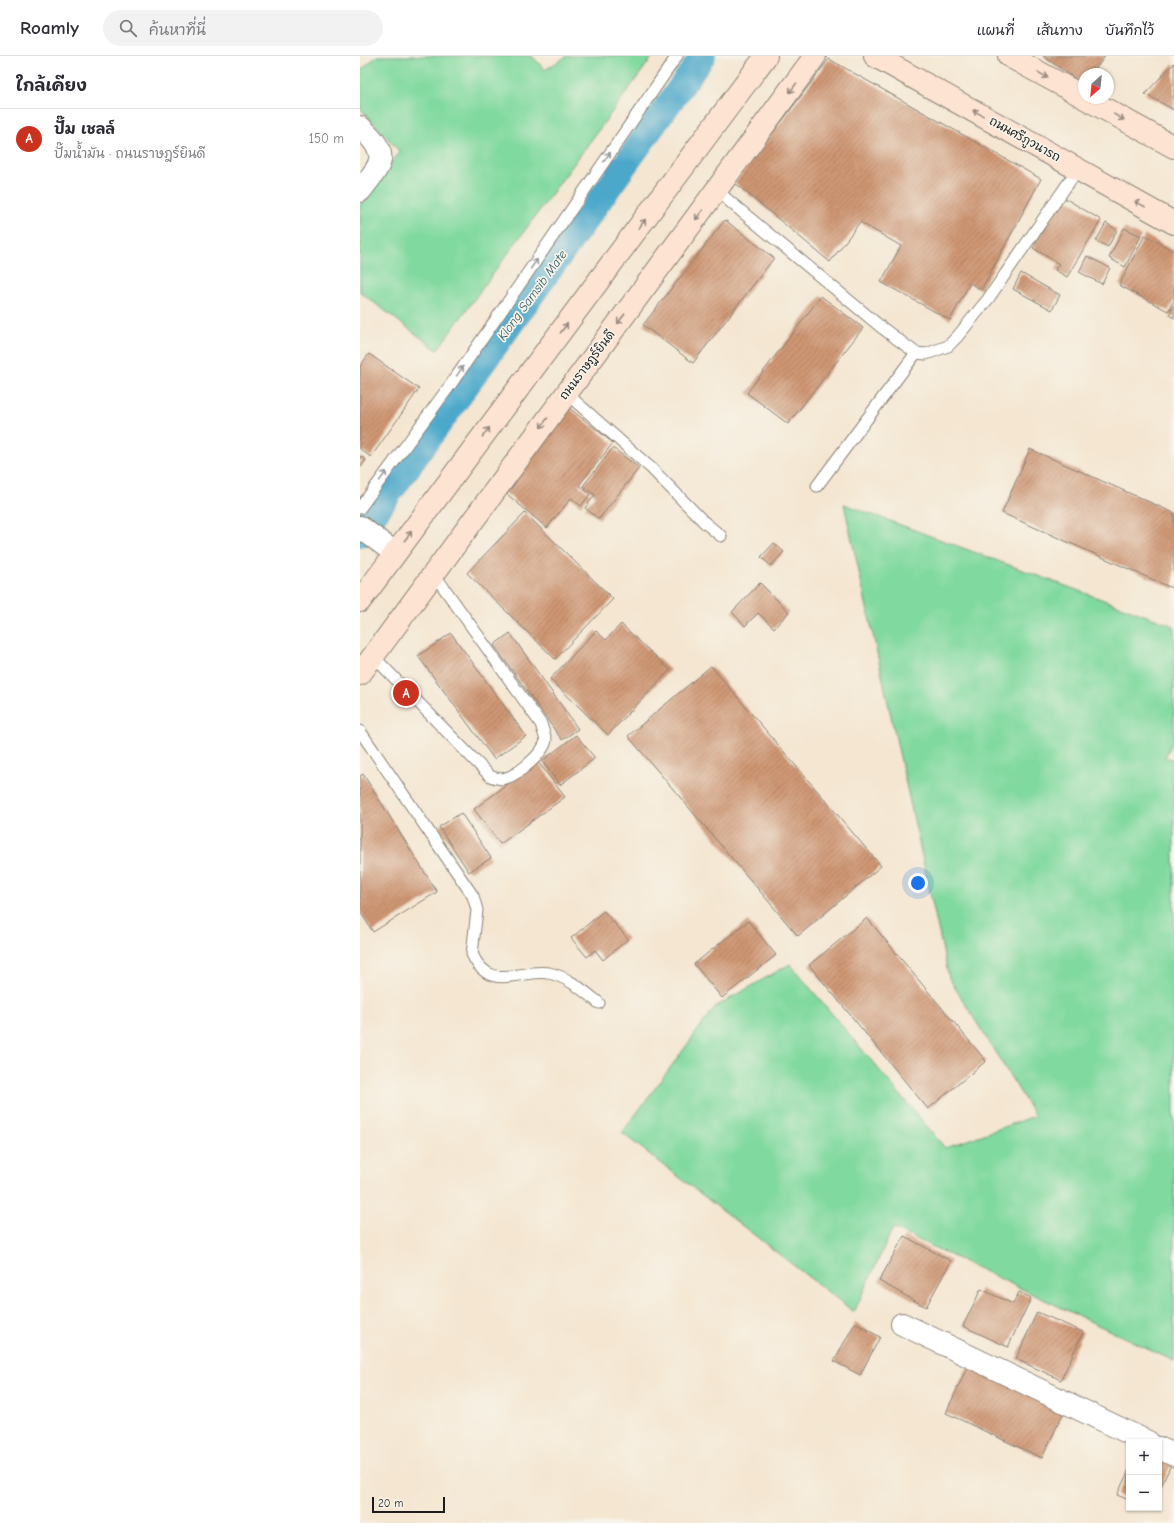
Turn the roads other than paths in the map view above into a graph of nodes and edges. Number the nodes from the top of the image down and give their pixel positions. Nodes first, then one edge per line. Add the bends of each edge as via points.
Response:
1 (677, 56) edge
2 (766, 56) edge
3 (815, 56) edge
4 (875, 56) edge
5 (1009, 56) edge
6 (1078, 94) edge
7 (1096, 104) edge
8 (360, 127) edge
9 (1174, 147) edge
10 (1078, 169) junction
11 (360, 191) edge
12 (717, 191) junction
13 (1174, 223) edge
14 (916, 353) junction
15 (566, 393) junction
16 (817, 486) dead end
17 (360, 508) edge
18 (360, 527) edge
19 (721, 536) dead end
20 (389, 549) junction
21 (434, 574) junction
22 (360, 601) edge
23 (373, 656) junction
24 (360, 674) edge
25 (360, 731) edge
26 (599, 1003) dead end
27 (902, 1324) dead end
28 (1142, 1439) edge
29 (1162, 1449) edge
30 (1174, 1455) edge

17 -> 1 lane via 459,374
20 -> 2 main road
3 -> 12 main road, ถนนราษฎร์ยินดี
10 -> 4 main road, ถนนศรีภูวนารถ
5 -> 6 main road
7 -> 9 main road
8 - 11 street via 381,153 380,163
13 -> 10 main road, ถนนศรีภูวนารถ
10 - 14 lane via 988,299 957,337 948,346 937,351
12 - 14 lane
12 -> 15 main road, ถนนราษฎร์ยินดี
14 - 16 lane
15 - 19 lane via 652,469
15 -> 21 main road, ถนนราษฎร์ยินดี
18 - 20 street
20 - 22 main road
21 - 23 main road, ถนนราษฎร์ยินดี
21 - 23 lane via 541,724 546,740 542,750 510,776 500,779 490,776
23 - 24 main road, ถนนราษฎร์ยินดี
25 - 26 lane via 473,896 477,910 472,954 480,966 501,977 542,972 558,976 571,982
27 - 28 street
29 - 30 street

